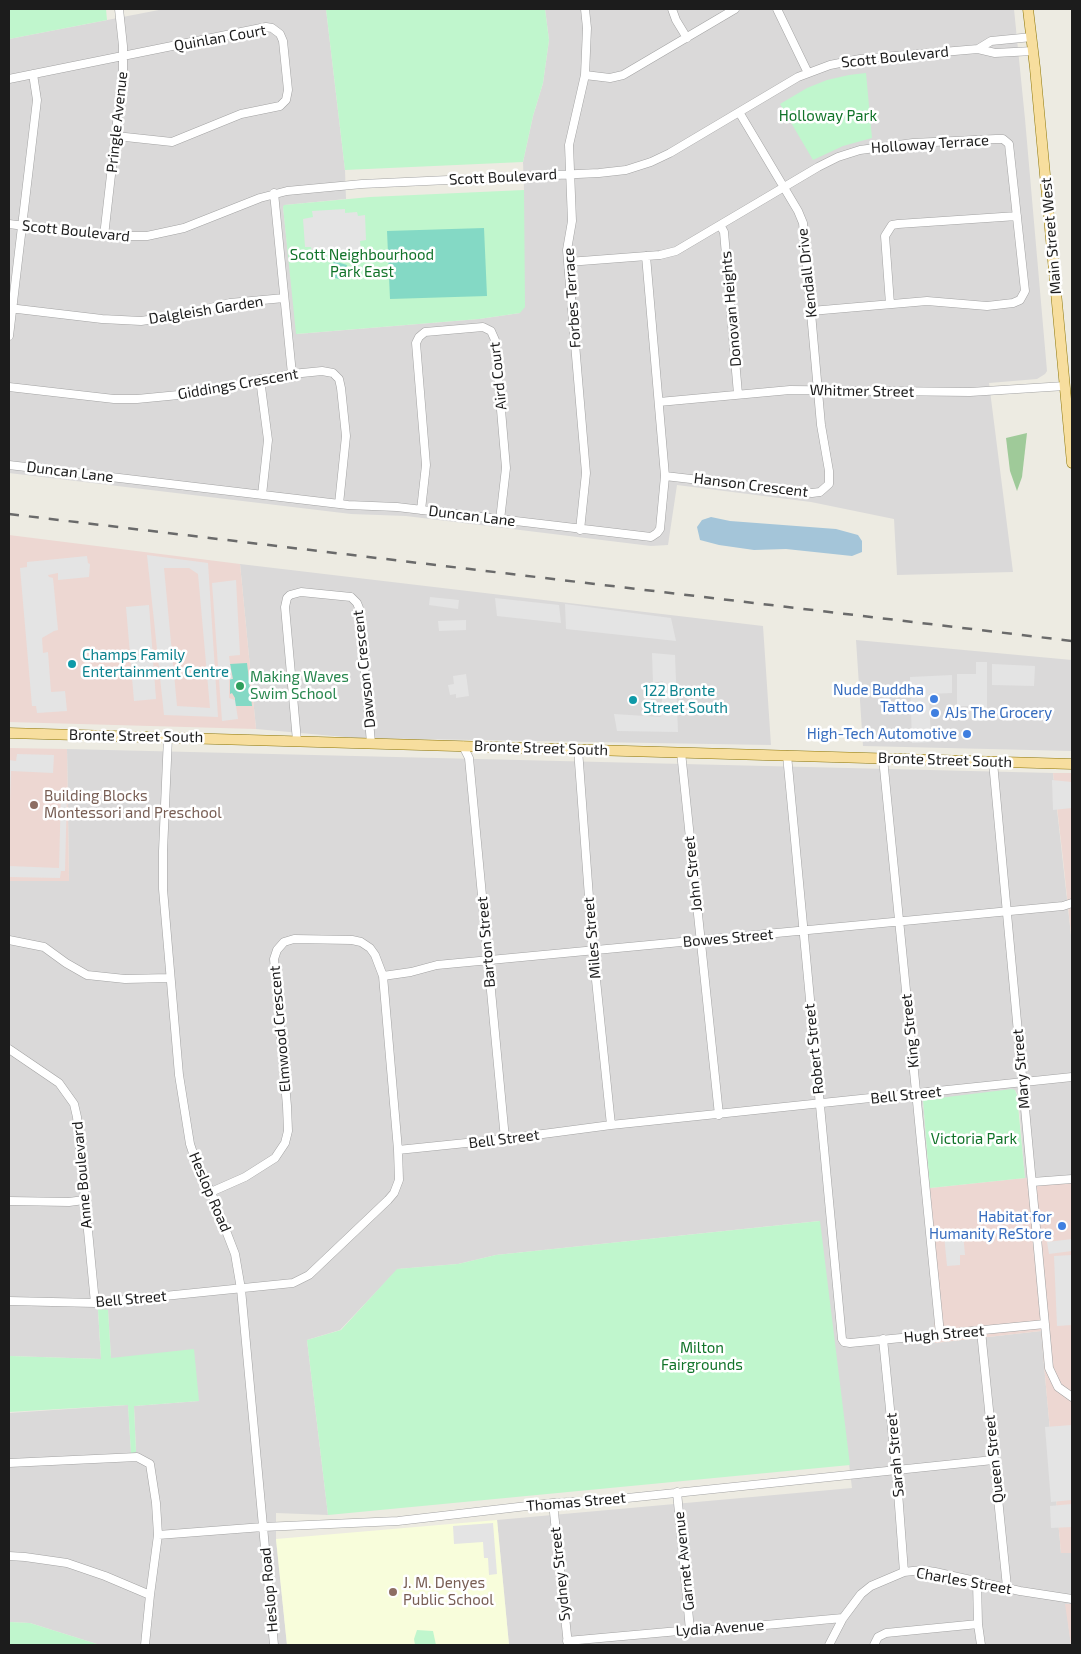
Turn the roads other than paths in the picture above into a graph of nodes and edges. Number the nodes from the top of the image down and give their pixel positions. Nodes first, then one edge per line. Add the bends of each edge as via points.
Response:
1 (119, 9) edge
2 (585, 9) edge
3 (672, 9) edge
4 (735, 9) edge
5 (778, 9) edge
6 (1028, 9) edge
7 (1032, 37) junction
8 (686, 38) junction
9 (978, 49) junction
10 (1033, 51) junction
11 (123, 56) junction
12 (808, 73) junction
13 (33, 74) junction
14 (585, 75) junction
15 (9, 79) edge
16 (739, 112) junction
17 (116, 136) junction
18 (570, 174) junction
19 (784, 187) junction
20 (274, 194) junction
21 (1017, 216) junction
22 (9, 224) edge
23 (720, 225) junction
24 (22, 226) junction
25 (104, 236) junction
26 (646, 256) junction
27 (568, 262) junction
28 (284, 298) junction
29 (890, 304) junction
30 (10, 308) edge
31 (811, 311) junction
32 (9, 336) edge
33 (292, 374) junction
34 (260, 379) junction
35 (1065, 386) junction
36 (9, 387) edge
37 (818, 390) junction
38 (738, 394) junction
39 (659, 402) junction
40 (1072, 463) edge
41 (9, 465) edge
42 (665, 476) junction
43 (262, 495) junction
44 (339, 504) junction
45 (420, 510) junction
46 (500, 520) junction
47 (580, 530) junction
48 (9, 733) edge
49 (168, 737) junction
50 (297, 741) junction
51 (371, 743) junction
52 (463, 746) junction
53 (578, 750) junction
54 (681, 752) junction
55 (787, 755) junction
56 (883, 758) junction
57 (993, 762) junction
58 (1072, 764) edge
59 (1072, 903) edge
60 (1006, 911) junction
61 (899, 921) junction
62 (803, 931) junction
63 (9, 940) edge
64 (700, 940) junction
65 (593, 951) junction
66 (488, 961) junction
67 (383, 976) junction
68 (170, 978) junction
69 (9, 1049) edge
70 (1072, 1077) edge
71 (1022, 1082) junction
72 (916, 1094) junction
73 (820, 1104) junction
74 (719, 1115) junction
75 (611, 1125) junction
76 (505, 1139) junction
77 (398, 1150) junction
78 (1072, 1179) edge
79 (1032, 1182) junction
80 (211, 1192) junction
81 (84, 1200) junction
82 (9, 1201) edge
83 (241, 1289) junction
84 (9, 1300) edge
85 (95, 1303) junction
86 (1045, 1324) junction
87 (981, 1331) junction
88 (940, 1334) junction
89 (883, 1339) junction
90 (844, 1342) joint
91 (1072, 1396) edge
92 (993, 1460) junction
93 (9, 1463) edge
94 (896, 1470) junction
95 (677, 1492) junction
96 (553, 1503) junction
97 (263, 1528) junction
98 (158, 1535) junction
99 (9, 1556) edge
100 (904, 1572) junction
101 (977, 1582) junction
102 (1007, 1587) junction
103 (150, 1595) junction
104 (1071, 1599) edge
105 (1072, 1608) edge
106 (843, 1618) junction
107 (978, 1624) junction
108 (690, 1630) junction
109 (567, 1643) edge
110 (145, 1645) edge
111 (274, 1645) edge
112 (830, 1645) edge
113 (874, 1645) edge
114 (981, 1645) edge

1 - 11 street, Pringle Avenue
2 - 14 street, Forbes Terrace
3 - 8 street
4 - 8 street
5 - 12 street
6 - 7 main road, Main Street West
7 - 9 street, Scott Boulevard via 992,41
7 - 10 main road, Main Street West
8 - 14 street via 623,74 610,78
9 - 10 street, Scott Boulevard via 995,53
9 - 12 street, Scott Boulevard via 847,61
10 - 35 main road, Main Street West
11 - 13 street
11 - 17 street, Pringle Avenue
11 - 17 street, Quinlan Court via 270,27 278,31 283,41 287,96 280,106 241,114 172,142
12 - 16 street, Scott Boulevard
13 - 15 street
13 - 24 street via 37,100
14 - 18 street, Forbes Terrace via 569,145
16 - 18 street, Scott Boulevard via 651,162 618,171
16 - 19 street, Kendall Drive
17 - 25 street, Pringle Avenue
18 - 20 street, Scott Boulevard via 362,184
18 - 27 street, Forbes Terrace via 572,221
19 - 21 street, Holloway Terrace via 838,157 872,147 1003,139 1010,148
19 - 23 street, Holloway Terrace
19 - 31 street, Kendall Drive via 802,223
20 - 25 street, Scott Boulevard via 165,233
20 - 28 street
21 - 29 street via 892,226 884,236
21 - 29 street, Holloway Terrace via 1025,291 1020,300 1013,304 980,306 932,301
22 - 24 street, Scott Boulevard
23 - 26 street, Holloway Terrace via 676,251
23 - 38 street, Donovan Heights via 724,232
24 - 25 street, Scott Boulevard
24 - 30 street
26 - 27 street, Holloway Terrace
26 - 39 street, Duncan Lane
27 - 47 street, Forbes Terrace via 586,474
28 - 30 street, Dalgleish Garden via 230,303 183,315 141,320 102,319
28 - 33 street
29 - 31 street, Holloway Terrace
30 - 32 street
31 - 37 street, Kendall Drive
33 - 34 street, Giddings Crescent
33 - 44 street, Giddings Crescent via 327,371 339,379 346,440
34 - 36 street, Giddings Crescent via 189,394 137,399
34 - 43 street via 268,440
35 - 37 street, Whitmer Street via 970,392
35 - 40 main road, Main Street West
37 - 38 street, Whitmer Street
37 - 42 street, Hanson Crescent via 829,478 829,484 820,492
38 - 39 street, Whitmer Street
39 - 42 street, Duncan Lane
41 - 43 street, Duncan Lane
42 - 47 street, Duncan Lane via 659,531 654,536
43 - 44 street, Duncan Lane
44 - 45 street, Duncan Lane
45 - 46 street, Duncan Lane
45 - 46 street, Aird Court via 426,465 418,337 425,332 483,327 495,337 506,468
46 - 47 street, Duncan Lane
48 - 49 main road, Bronte Street South
49 - 50 main road, Bronte Street South
49 - 68 street, Heslop Road via 163,889
50 - 51 main road, Bronte Street South
50 - 51 street, Dawson Crescent via 285,607 290,595 301,592 350,597 359,606
51 - 52 main road, Bronte Street South
52 - 53 main road, Bronte Street South
52 - 66 street, Barton Street via 469,758
53 - 54 main road, Bronte Street South
53 - 65 street, Miles Street
54 - 55 main road, Bronte Street South
54 - 64 street, John Street
55 - 56 main road, Bronte Street South
55 - 62 street, Robert Street
56 - 57 main road, Bronte Street South
56 - 61 street, King Street
57 - 58 main road, Bronte Street South
57 - 60 street, Mary Street
59 - 60 street, Bowes Street
60 - 61 street, Bowes Street
60 - 71 street, Mary Street
61 - 62 street, Bowes Street
61 - 72 street, King Street
62 - 64 street, Bowes Street
62 - 73 street, Robert Street
63 - 68 street via 44,947 87,975 125,979
64 - 65 street, Bowes Street
64 - 74 street, John Street
65 - 66 street, Bowes Street
65 - 75 street, Miles Street
66 - 67 street, Bowes Street
66 - 76 street, Barton Street
67 - 77 street, Elmwood Crescent
67 - 80 street, Elmwood Crescent via 370,948 361,942 294,939 284,942 277,950 274,959 288,1131 275,1158
68 - 80 street, Heslop Road via 190,1144
69 - 81 street, Anne Boulevard via 59,1084 74,1104 78,1117
70 - 71 street, Bell Street
71 - 72 street, Bell Street
71 - 79 street, Mary Street
72 - 73 street, Bell Street
72 - 88 street, King Street
73 - 74 street, Bell Street
73 - 90 street, Robert Street
74 - 75 street, Bell Street
75 - 76 street, Bell Street
76 - 77 street, Bell Street
77 - 83 street, Bell Street via 399,1180 394,1193 309,1275 284,1285
78 - 79 street
79 - 86 street, Mary Street
80 - 83 street, Heslop Road via 235,1254
81 - 82 street
81 - 85 street, Anne Boulevard
83 - 85 street, Bell Street
83 - 97 street, Heslop Road
84 - 85 street, Bell Street
86 - 87 street, Hugh Street
86 - 91 street, Mary Street via 1049,1368 1058,1386
87 - 88 street, Hugh Street
87 - 92 street, Queen Street
88 - 89 street, Hugh Street
89 - 90 street, Hugh Street
89 - 94 street, Sarah Street
92 - 94 street, Thomas Street
92 - 102 street, Queen Street
93 - 98 street via 144,1459 150,1464 153,1476
94 - 95 street, Thomas Street
94 - 100 street, Sarah Street
95 - 96 street, Thomas Street
95 - 108 street, Garnet Avenue
96 - 97 street, Thomas Street via 398,1522
96 - 109 street, Sydney Street
97 - 98 street, Thomas Street
97 - 111 street, Heslop Road
98 - 103 street
99 - 103 street via 66,1563
100 - 101 street, Charles Street via 922,1570
100 - 106 street, Charles Street via 871,1586
101 - 102 street, Charles Street
101 - 107 street
102 - 104 street, Charles Street
103 - 110 street
104 - 105 street
106 - 108 street, Lydia Avenue
106 - 112 street, Charles Street
107 - 113 street via 886,1633
107 - 114 street
108 - 109 street, Lydia Avenue

